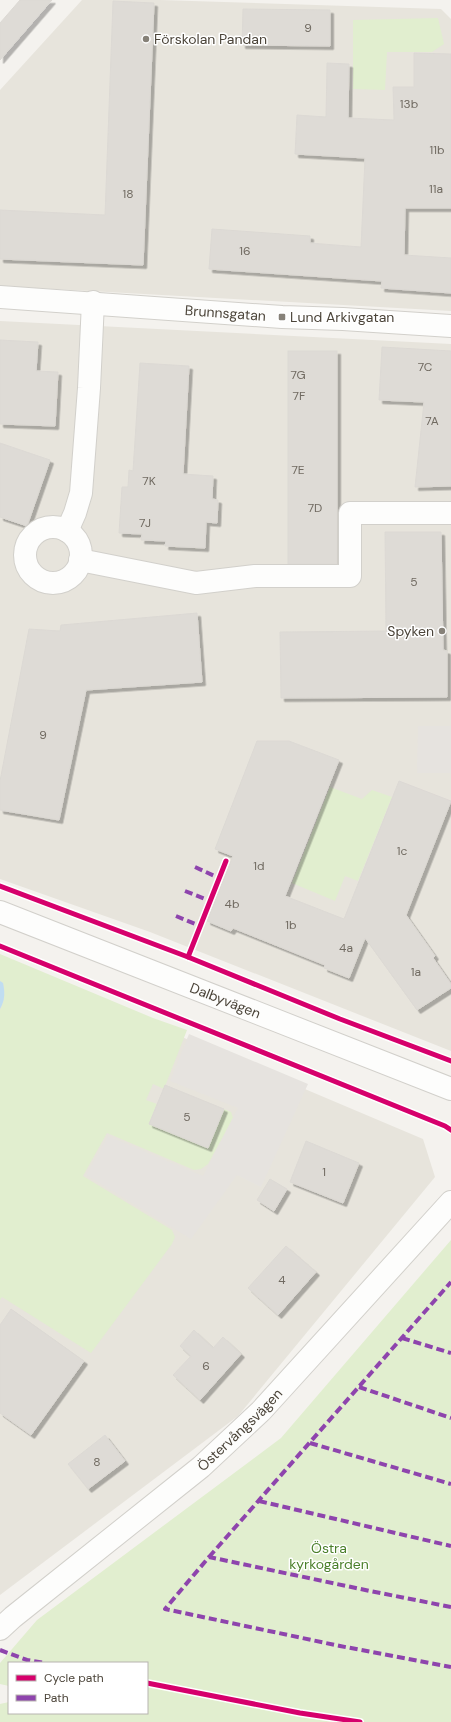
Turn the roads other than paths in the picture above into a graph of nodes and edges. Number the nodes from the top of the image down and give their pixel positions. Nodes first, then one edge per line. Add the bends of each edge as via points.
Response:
1 (0, 297) edge
2 (93, 302) junction
3 (451, 326) edge
4 (451, 513) edge
5 (67, 532) junction
6 (80, 560) junction
7 (0, 912) edge
8 (451, 1089) edge
9 (451, 1202) edge
10 (0, 1629) edge

1 - 2 street, Brunnsgatan
2 - 3 street, Brunnsgatan via 282,317
2 - 5 street via 80,493
4 - 6 street via 350,513 350,576 255,576 196,583
5 - 6 street via 76,539 80,549
5 - 6 street via 61,528 51,527 41,529 33,535 25,552 30,571 36,578 55,583 64,581 72,575
7 - 8 street, Dalbyvägen
9 - 10 street, Östervångsvägen via 261,1411 201,1467

